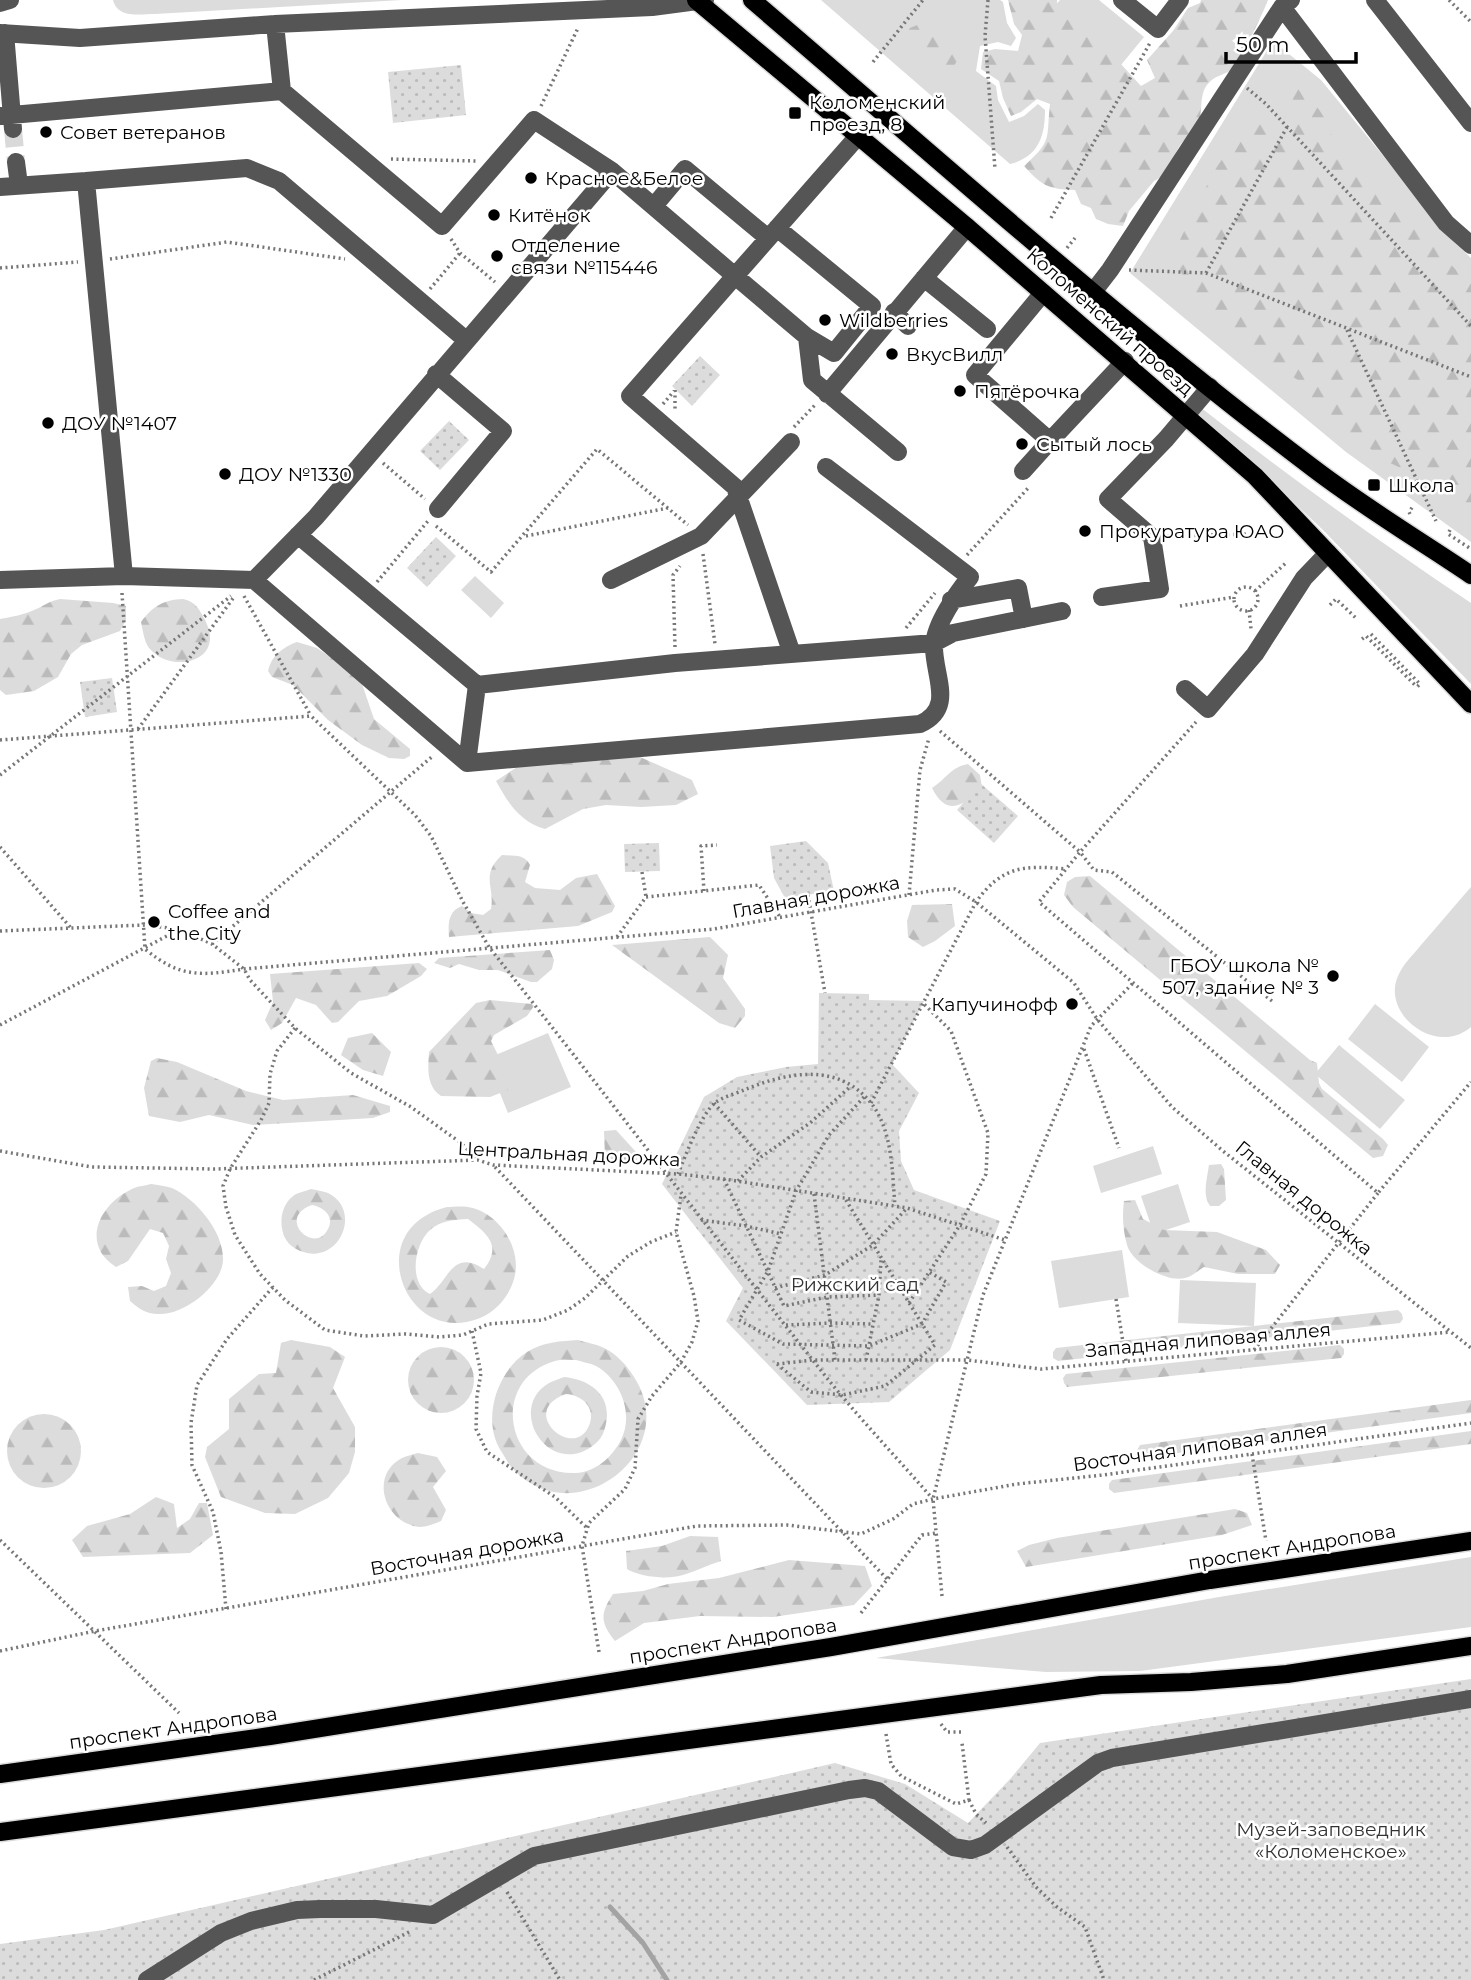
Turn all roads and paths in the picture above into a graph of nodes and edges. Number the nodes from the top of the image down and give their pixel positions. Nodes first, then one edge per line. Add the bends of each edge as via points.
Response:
1 (10, 0) edge
2 (584, 0) edge
3 (752, 0) edge
4 (923, 0) edge
5 (988, 0) edge
6 (1122, 0) edge
7 (1180, 0) edge
8 (1375, 0) edge
9 (1449, 0) edge
10 (700, 1) edge
11 (0, 3) edge
12 (1287, 3) edge
13 (565, 10) junction
14 (1471, 22) edge
15 (275, 24) junction
16 (578, 27) dead end
17 (1158, 29) junction
18 (2, 33) edge
19 (873, 62) dead end
20 (1236, 79) junction
21 (282, 91) junction
22 (8, 120) edge
23 (534, 120) junction
24 (1471, 123) edge
25 (1287, 127) junction
26 (859, 135) junction
27 (362, 158) junction
28 (16, 162) tunnel mouth
29 (497, 162) junction
30 (995, 169) dead end
31 (612, 171) junction
32 (86, 181) junction
33 (19, 185) junction
34 (0, 187) edge
35 (654, 206) junction
36 (1051, 218) dead end
37 (442, 226) junction
38 (967, 227) junction
39 (772, 233) junction
40 (1471, 245) edge
41 (460, 253) junction
42 (94, 261) junction
43 (376, 264) junction
44 (0, 268) edge
45 (1110, 270) junction
46 (1206, 273) junction
47 (735, 276) junction
48 (924, 278) junction
49 (1093, 292) junction
50 (508, 293) junction
51 (1043, 293) junction
52 (419, 301) junction
53 (894, 312) junction
54 (908, 326) dead end
55 (1471, 326) edge
56 (986, 329) dead end
57 (1346, 329) junction
58 (807, 337) junction
59 (466, 340) junction
60 (1125, 361) junction
61 (436, 374) junction
62 (1471, 377) edge
63 (1210, 387) junction
64 (827, 394) junction
65 (1186, 415) junction
66 (791, 442) dead end
67 (1050, 442) junction
68 (898, 452) dead end
69 (370, 453) junction
70 (826, 467) dead end
71 (1023, 471) dead end
72 (739, 498) junction
73 (1413, 506) dead end
74 (668, 509) junction
75 (1409, 512) dead end
76 (433, 514) junction
77 (1436, 521) dead end
78 (1450, 530) dead end
79 (1259, 534) dead end
80 (298, 535) junction
81 (701, 536) junction
82 (1181, 536) dead end
83 (523, 537) junction
84 (1471, 549) edge
85 (1328, 552) junction
86 (1287, 562) dead end
87 (680, 565) dead end
88 (1471, 575) edge
89 (122, 576) junction
90 (0, 580) edge
91 (611, 580) dead end
92 (247, 585) junction
93 (368, 592) junction
94 (1255, 592) junction
95 (1102, 597) dead end
96 (1234, 597) junction
97 (951, 600) junction
98 (1330, 605) dead end
99 (1180, 606) dead end
100 (1062, 611) dead end
101 (1024, 619) junction
102 (1357, 619) dead end
103 (1371, 634) dead end
104 (1362, 639) dead end
105 (934, 643) junction
106 (792, 654) junction
107 (717, 660) junction
108 (675, 663) junction
109 (129, 675) junction
110 (477, 685) junction
111 (1185, 689) dead end
112 (1471, 704) edge
113 (1208, 709) junction
114 (311, 716) junction
115 (930, 723) junction
116 (134, 730) junction
117 (50, 736) junction
118 (0, 740) edge
119 (446, 745) junction
120 (467, 764) junction
121 (0, 775) edge
122 (390, 791) junction
123 (717, 845) dead end
124 (0, 847) edge
125 (1080, 852) junction
126 (1066, 869) junction
127 (642, 872) dead end
128 (704, 891) junction
129 (808, 895) dead end
130 (909, 895) junction
131 (646, 897) junction
132 (976, 902) junction
133 (811, 912) junction
134 (781, 917) junction
135 (143, 925) junction
136 (71, 928) junction
137 (179, 929) junction
138 (0, 931) edge
139 (617, 937) junction
140 (212, 944) junction
141 (489, 947) junction
142 (145, 949) junction
143 (244, 969) junction
144 (1135, 982) junction
145 (825, 993) dead end
146 (1272, 1001) dead end
147 (923, 1003) junction
148 (1097, 1019) junction
149 (0, 1025) edge
150 (295, 1028) junction
151 (1083, 1047) junction
152 (1471, 1082) edge
153 (851, 1086) junction
154 (864, 1097) junction
155 (714, 1103) junction
156 (871, 1104) junction
157 (1119, 1148) dead end
158 (0, 1151) edge
159 (761, 1157) junction
160 (478, 1160) junction
161 (494, 1165) junction
162 (230, 1169) junction
163 (667, 1174) junction
164 (678, 1174) junction
165 (724, 1179) junction
166 (738, 1181) junction
167 (796, 1191) junction
168 (1378, 1192) junction
169 (681, 1193) junction
170 (814, 1194) junction
171 (844, 1197) junction
172 (895, 1206) junction
173 (907, 1208) junction
174 (701, 1220) junction
175 (960, 1225) junction
176 (746, 1226) junction
177 (676, 1232) junction
178 (780, 1234) junction
179 (1004, 1240) junction
180 (1338, 1242) junction
181 (873, 1245) junction
182 (881, 1258) junction
183 (768, 1271) junction
184 (929, 1272) junction
185 (825, 1275) junction
186 (603, 1280) junction
187 (273, 1287) junction
188 (758, 1288) junction
189 (775, 1288) junction
190 (879, 1295) junction
191 (827, 1297) junction
192 (1116, 1299) dead end
193 (909, 1303) junction
194 (784, 1306) junction
195 (774, 1310) junction
196 (831, 1323) junction
197 (873, 1324) junction
198 (922, 1324) junction
199 (786, 1325) junction
200 (472, 1331) junction
201 (1451, 1332) junction
202 (802, 1346) junction
203 (869, 1346) junction
204 (834, 1347) junction
205 (1471, 1348) edge
206 (1254, 1350) junction
207 (813, 1360) junction
208 (835, 1360) junction
209 (866, 1360) junction
210 (918, 1360) junction
211 (967, 1360) junction
212 (681, 1362) junction
213 (1126, 1362) junction
214 (842, 1395) junction
215 (1471, 1423) edge
216 (1252, 1454) junction
217 (933, 1499) junction
218 (587, 1528) junction
219 (843, 1532) junction
220 (936, 1533) junction
221 (0, 1540) edge
222 (1266, 1541) dead end
223 (1471, 1541) edge
224 (582, 1546) junction
225 (887, 1579) junction
226 (942, 1596) dead end
227 (226, 1609) junction
228 (861, 1613) dead end
229 (95, 1631) junction
230 (1471, 1646) edge
231 (0, 1651) edge
232 (600, 1651) dead end
233 (1471, 1699) edge
234 (179, 1713) dead end
235 (941, 1724) dead end
236 (962, 1732) dead end
237 (886, 1734) dead end
238 (962, 1743) dead end
239 (0, 1774) edge
240 (969, 1800) junction
241 (0, 1832) edge
242 (1000, 1835) junction
243 (498, 1878) junction
244 (432, 1915) junction
245 (147, 1980) edge
246 (314, 1980) edge
247 (560, 1980) edge
248 (1104, 1980) edge

1 - 11 street
2 - 13 street
3 - 49 main road, Коломенский проезд
4 - 19 path
5 - 30 path via 985,36
6 - 17 street
7 - 17 street
8 - 24 street
9 - 14 path
10 - 13 street
10 - 26 main road, Коломенский проезд
12 - 20 street
12 - 40 street via 1446,223
13 - 15 street
15 - 18 street via 80,38
15 - 21 street
16 - 23 path
17 - 36 path
18 - 22 street
20 - 25 path
20 - 45 street
21 - 22 street
21 - 27 street
23 - 29 street
23 - 31 street
25 - 46 path
25 - 55 path
26 - 38 main road, Коломенский проезд
26 - 39 street
27 - 29 path
27 - 37 street
28 - 33 street
29 - 37 street
31 - 35 street
31 - 50 street
32 - 33 street
32 - 42 street
32 - 43 street via 247,168 279,181
33 - 34 street
35 - 39 street via 685,169
35 - 47 street
37 - 41 path
38 - 48 street
38 - 51 main road, Коломенский проезд
39 - 47 street
39 - 58 street via 872,306 834,353
41 - 50 path
41 - 52 path
42 - 43 path via 228,242
42 - 44 path
42 - 89 street
43 - 52 street
45 - 46 path
45 - 49 street
46 - 57 path
47 - 58 street
47 - 72 street via 623,396 735,487
48 - 53 street
48 - 56 street
49 - 63 main road, Коломенский проезд
50 - 59 street
51 - 60 main road, Коломенский проезд
51 - 67 street via 975,375
52 - 59 street
53 - 54 street
53 - 64 street
57 - 62 path
57 - 77 path
58 - 64 street via 812,380
59 - 61 street
60 - 65 main road, Коломенский проезд
60 - 67 street
61 - 69 street
61 - 76 street via 503,431
63 - 65 street
63 - 88 main road, Коломенский проезд via 1315,470
64 - 68 street
65 - 85 main road, Коломенский проезд via 1255,476
65 - 95 street via 1108,499 1152,537 1160,589
66 - 72 street
67 - 71 street
69 - 76 path
69 - 80 street
70 - 97 street via 970,577
72 - 81 street
72 - 106 street
73 - 75 path
74 - 81 path
74 - 83 path
74 - 83 path via 597,449
76 - 83 path via 491,572
76 - 93 path
78 - 84 path via 1448,534
79 - 82 path
80 - 92 street
80 - 93 street
81 - 91 street
81 - 107 path
85 - 112 main road, Коломенский проезд
85 - 113 street via 1304,578 1255,654
86 - 94 path
87 - 108 path via 673,575
89 - 90 street
89 - 92 street
89 - 109 path
92 - 109 path
92 - 114 path
92 - 116 path
92 - 119 street
93 - 110 street
94 - 96 path via 1244,587
94 - 96 path via 1257,602 1249,610 1238,608
96 - 99 path
97 - 101 street via 1018,588
97 - 105 street
98 - 102 path via 1336,599
100 - 101 street
101 - 105 street via 953,633
103 - 104 path via 1420,684 1417,687 1366,636
105 - 106 street
105 - 115 street via 941,702
106 - 107 street
107 - 108 street
108 - 110 street
109 - 116 path
109 - 117 path
110 - 120 street
111 - 113 street
113 - 125 path
114 - 116 path
114 - 122 path
115 - 120 street
115 - 125 path
115 - 130 path via 920,770
116 - 117 path
116 - 135 path
117 - 118 path
117 - 121 path
119 - 120 street
119 - 122 path
122 - 140 path
122 - 141 path via 431,836
123 - 128 path via 701,846
124 - 136 path
125 - 126 path
125 - 146 path via 1094,870 1112,872
126 - 132 path via 1034,866 1006,873 989,884
126 - 144 path via 1039,902
127 - 131 path
128 - 131 path
128 - 134 path via 759,885
129 - 133 path
130 - 132 path, Главная дорожка via 955,889
130 - 133 path, Главная дорожка
131 - 139 path
132 - 147 path
132 - 148 path, Главная дорожка via 1074,982
133 - 134 path, Главная дорожка
133 - 145 path
134 - 139 path, Главная дорожка via 714,929
135 - 136 path
135 - 137 path
135 - 142 path
136 - 138 path
137 - 140 path
137 - 142 path
139 - 141 path, Главная дорожка
140 - 143 path
141 - 143 path, Главная дорожка
141 - 163 path
142 - 143 path, Главная дорожка via 164,965 197,975
142 - 149 path
143 - 150 path
144 - 148 path
144 - 168 path
147 - 156 path
147 - 175 path via 951,1031 988,1133 986,1174
148 - 151 path
148 - 180 path, Главная дорожка via 1172,1107
150 - 160 path via 351,1073 411,1107 461,1143
150 - 162 path via 277,1051 269,1103
151 - 157 path
151 - 179 path
152 - 168 path
153 - 154 path
153 - 155 path via 845,1080 807,1073
153 - 159 path via 810,1123
154 - 156 path
154 - 167 path via 829,1135
155 - 159 path
155 - 164 path
156 - 172 path via 886,1133
158 - 162 path, Центральная дорожка via 92,1167
159 - 166 path
160 - 161 path, Центральная дорожка
160 - 162 path, Центральная дорожка
161 - 163 path, Центральная дорожка
161 - 186 path
162 - 187 path via 223,1186 235,1235
163 - 164 path, Центральная дорожка
163 - 169 path
164 - 165 path, Центральная дорожка
165 - 166 path, Центральная дорожка
165 - 176 path
166 - 167 path, Центральная дорожка
167 - 170 path, Центральная дорожка
167 - 178 path
168 - 180 path
169 - 174 path
169 - 177 path
170 - 171 path, Центральная дорожка
170 - 185 path
171 - 172 path, Центральная дорожка
171 - 181 path
172 - 173 path, Центральная дорожка
173 - 175 path, Центральная дорожка
173 - 181 path
174 - 176 path
174 - 188 path
175 - 179 path, Центральная дорожка
175 - 184 path
176 - 178 path
176 - 183 path
177 - 186 path via 628,1256
177 - 212 path via 698,1321
178 - 183 path
179 - 211 path via 983,1295
180 - 201 path, Главная дорожка
180 - 206 path
181 - 182 path
181 - 185 path
182 - 190 path
182 - 193 path
183 - 188 path
183 - 189 path
184 - 193 path
184 - 198 path via 946,1282
185 - 189 path
185 - 191 path
186 - 200 path via 568,1310 542,1320 488,1324
186 - 212 path
187 - 200 path via 325,1330 364,1336 439,1337
187 - 227 path via 227,1339 197,1385 191,1423 192,1465 213,1512
188 - 195 path
188 - 202 path via 739,1320 783,1344
189 - 194 path
190 - 191 path
190 - 197 path
191 - 194 path
191 - 196 path
192 - 213 path
193 - 198 path
194 - 195 path
195 - 199 path
196 - 197 path
196 - 199 path
196 - 204 path
197 - 203 path
198 - 203 path
198 - 210 path via 935,1345
199 - 202 path
200 - 218 path via 481,1373 476,1429 487,1452 555,1497
201 - 205 path, Главная дорожка
201 - 206 path, Западная липовая аллея
202 - 204 path
202 - 207 path
203 - 204 path
203 - 209 path
204 - 208 path
206 - 213 path, Западная липовая аллея
207 - 208 path, Западная липовая аллея
207 - 214 path
207 - 214 path, Западная липовая аллея via 777,1364 811,1392
208 - 209 path, Западная липовая аллея
209 - 210 path, Западная липовая аллея
210 - 211 path, Западная липовая аллея
210 - 214 path via 885,1386
211 - 213 path, Западная липовая аллея via 1041,1369
211 - 217 path
212 - 218 path via 638,1419 635,1468 625,1489
212 - 219 path
214 - 217 path
215 - 216 path, Восточная липовая аллея
216 - 217 path, Восточная липовая аллея
216 - 222 path
217 - 219 path, Восточная дорожка via 914,1504 876,1529 861,1534
217 - 220 path
218 - 224 path
219 - 224 path, Восточная дорожка via 788,1525 697,1526
219 - 225 path
220 - 225 path via 922,1535
220 - 226 path
221 - 229 path
223 - 239 main road, проспект Андропова via 298,1732
224 - 227 path, Восточная дорожка
224 - 232 path
225 - 228 path
227 - 229 path, Восточная дорожка
229 - 231 path, Восточная дорожка
229 - 234 path
230 - 241 main road via 1287,1674 1101,1685
233 - 242 street via 1112,1758 1098,1763
235 - 236 path via 947,1732
237 - 240 path via 891,1764 901,1776 956,1804
238 - 240 path
240 - 242 path via 976,1814
242 - 243 street via 971,1850 953,1847 878,1791 865,1788 534,1856
242 - 248 path via 1036,1886 1085,1927
243 - 244 street
243 - 247 path
244 - 245 street via 376,1909 297,1910 221,1933
244 - 246 path via 409,1932

